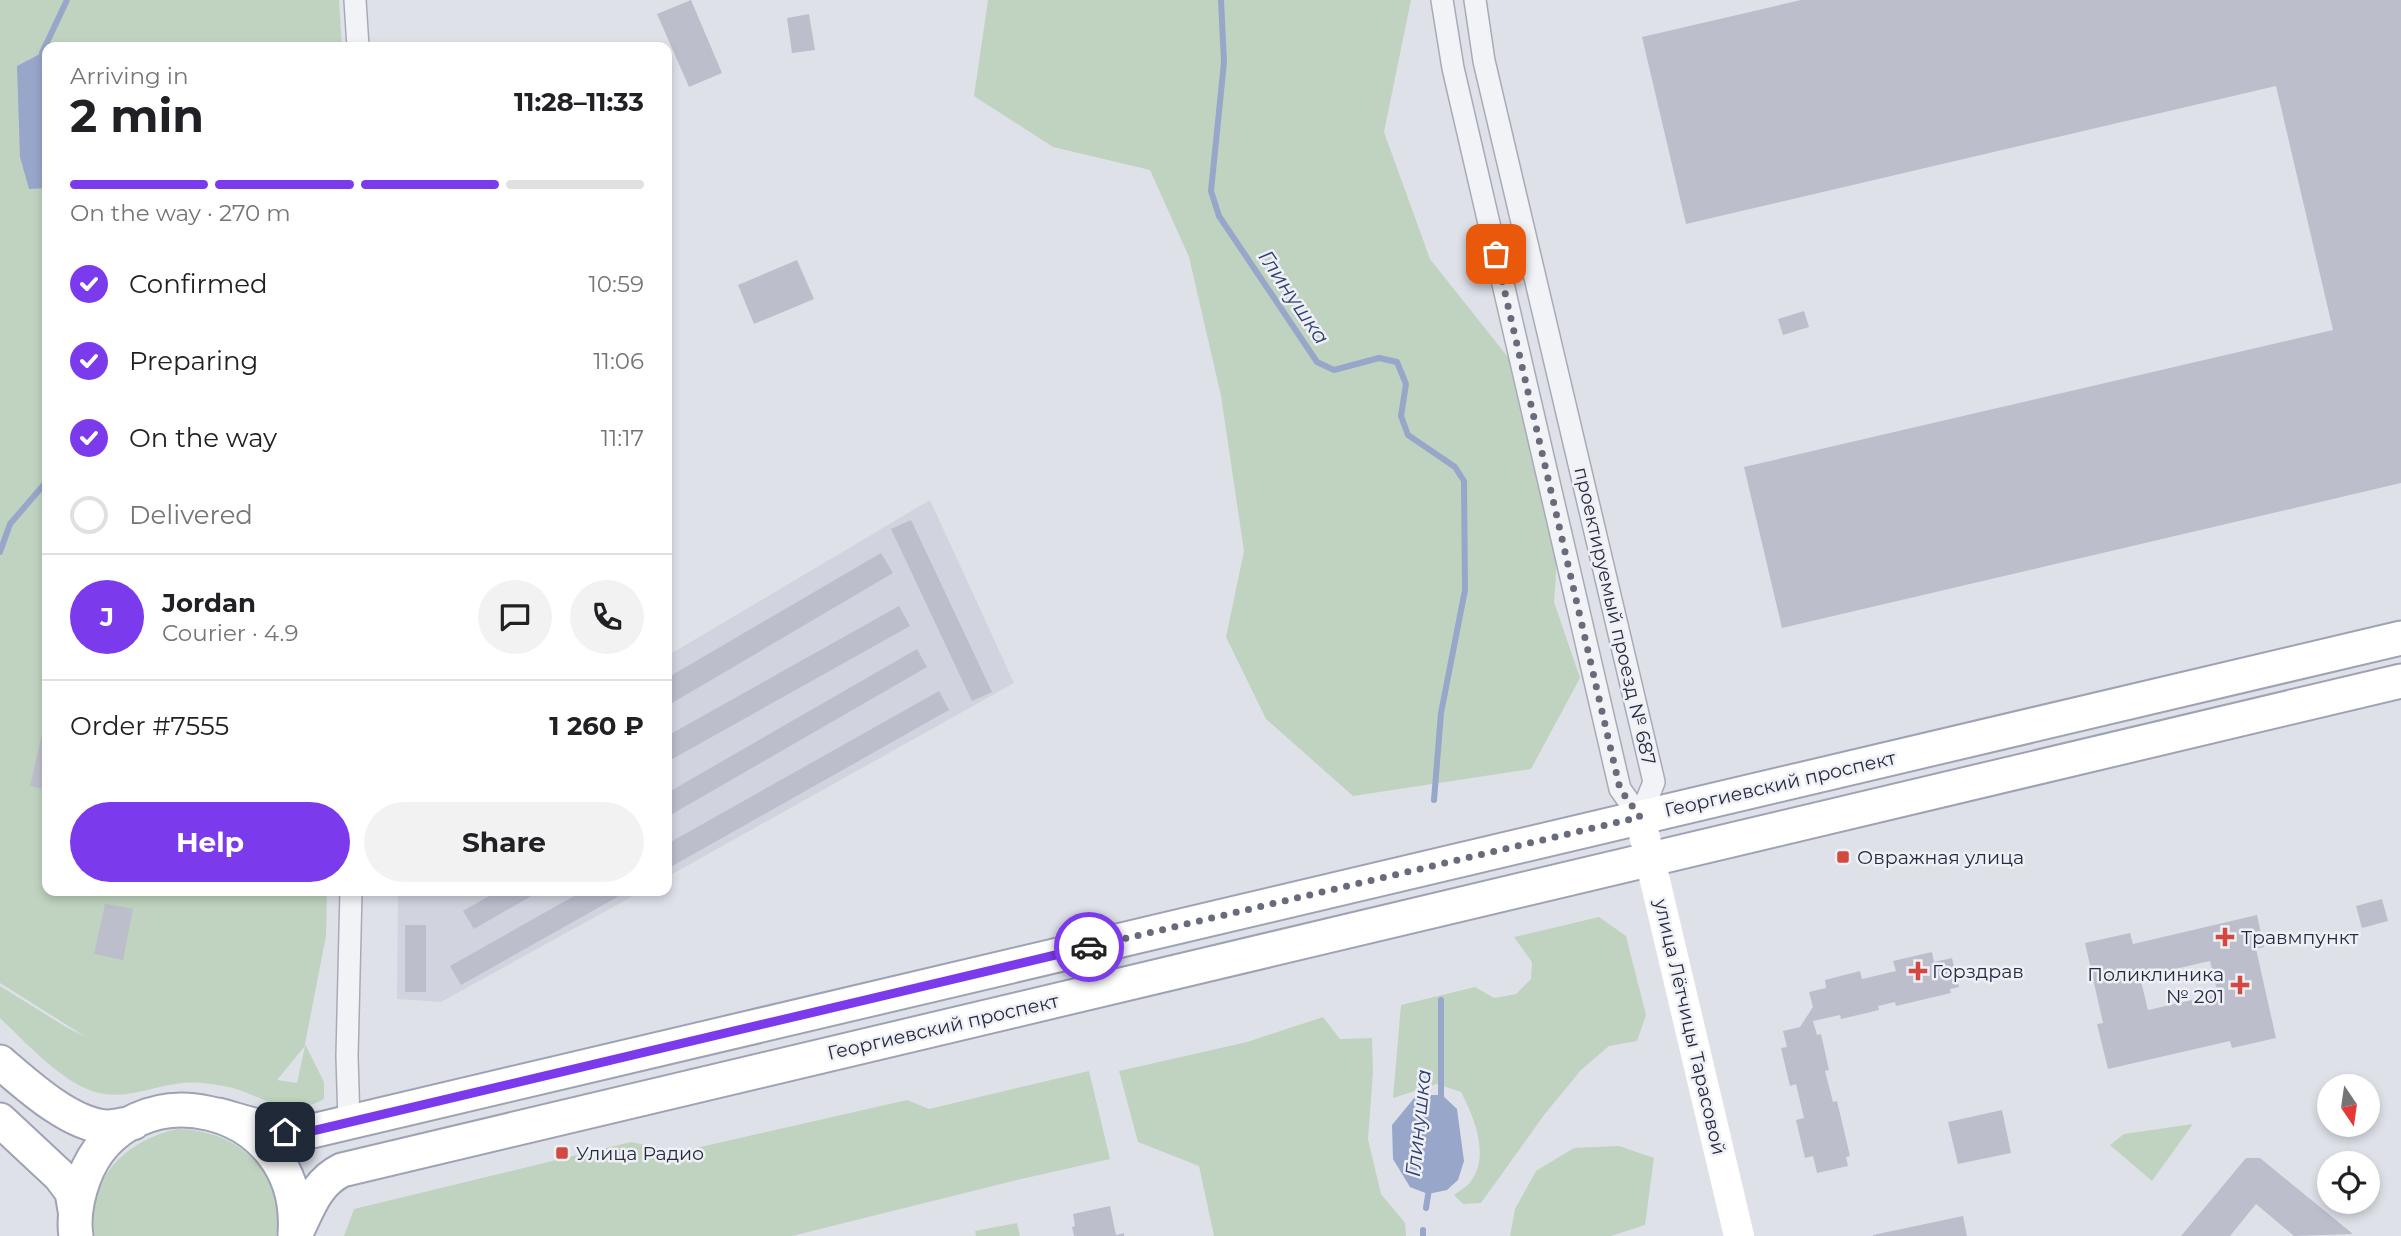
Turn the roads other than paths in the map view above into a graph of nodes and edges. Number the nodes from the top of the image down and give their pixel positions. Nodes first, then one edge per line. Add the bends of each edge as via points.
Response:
1 (355, 0) edge
2 (1442, 0) edge
3 (1475, 0) edge
4 (358, 42) edge
5 (2401, 638) edge
6 (2401, 681) edge
7 (1640, 817) junction
8 (1650, 858) junction
9 (351, 896) edge
10 (0, 1062) edge
11 (218, 1115) junction
12 (0, 1120) edge
13 (349, 1122) junction
14 (133, 1123) junction
15 (76, 1223) edge
16 (295, 1236) edge
17 (1739, 1236) edge

1 - 4 street
2 - 7 street, проектируемый проезд № 687 via 1453,68 1620,789
3 - 7 street, проектируемый проезд № 687 via 1484,61 1654,782
5 - 7 main road, Георгиевский проспект
6 - 8 main road, Георгиевский проспект
7 - 8 main road, улица Лётчицы Тарасовой
7 - 13 main road, Георгиевский проспект
8 - 16 main road, Георгиевский проспект via 342,1170 318,1189
8 - 17 main road, улица Лётчицы Тарасовой
9 - 13 street
10 - 14 main road via 34,1091 90,1123 107,1127
11 - 13 main road, Георгиевский проспект via 297,1133
11 - 14 main road via 175,1111
11 - 16 main road via 256,1135 272,1150 292,1188
12 - 15 main road via 72,1192
14 - 15 main road via 100,1150 88,1169

